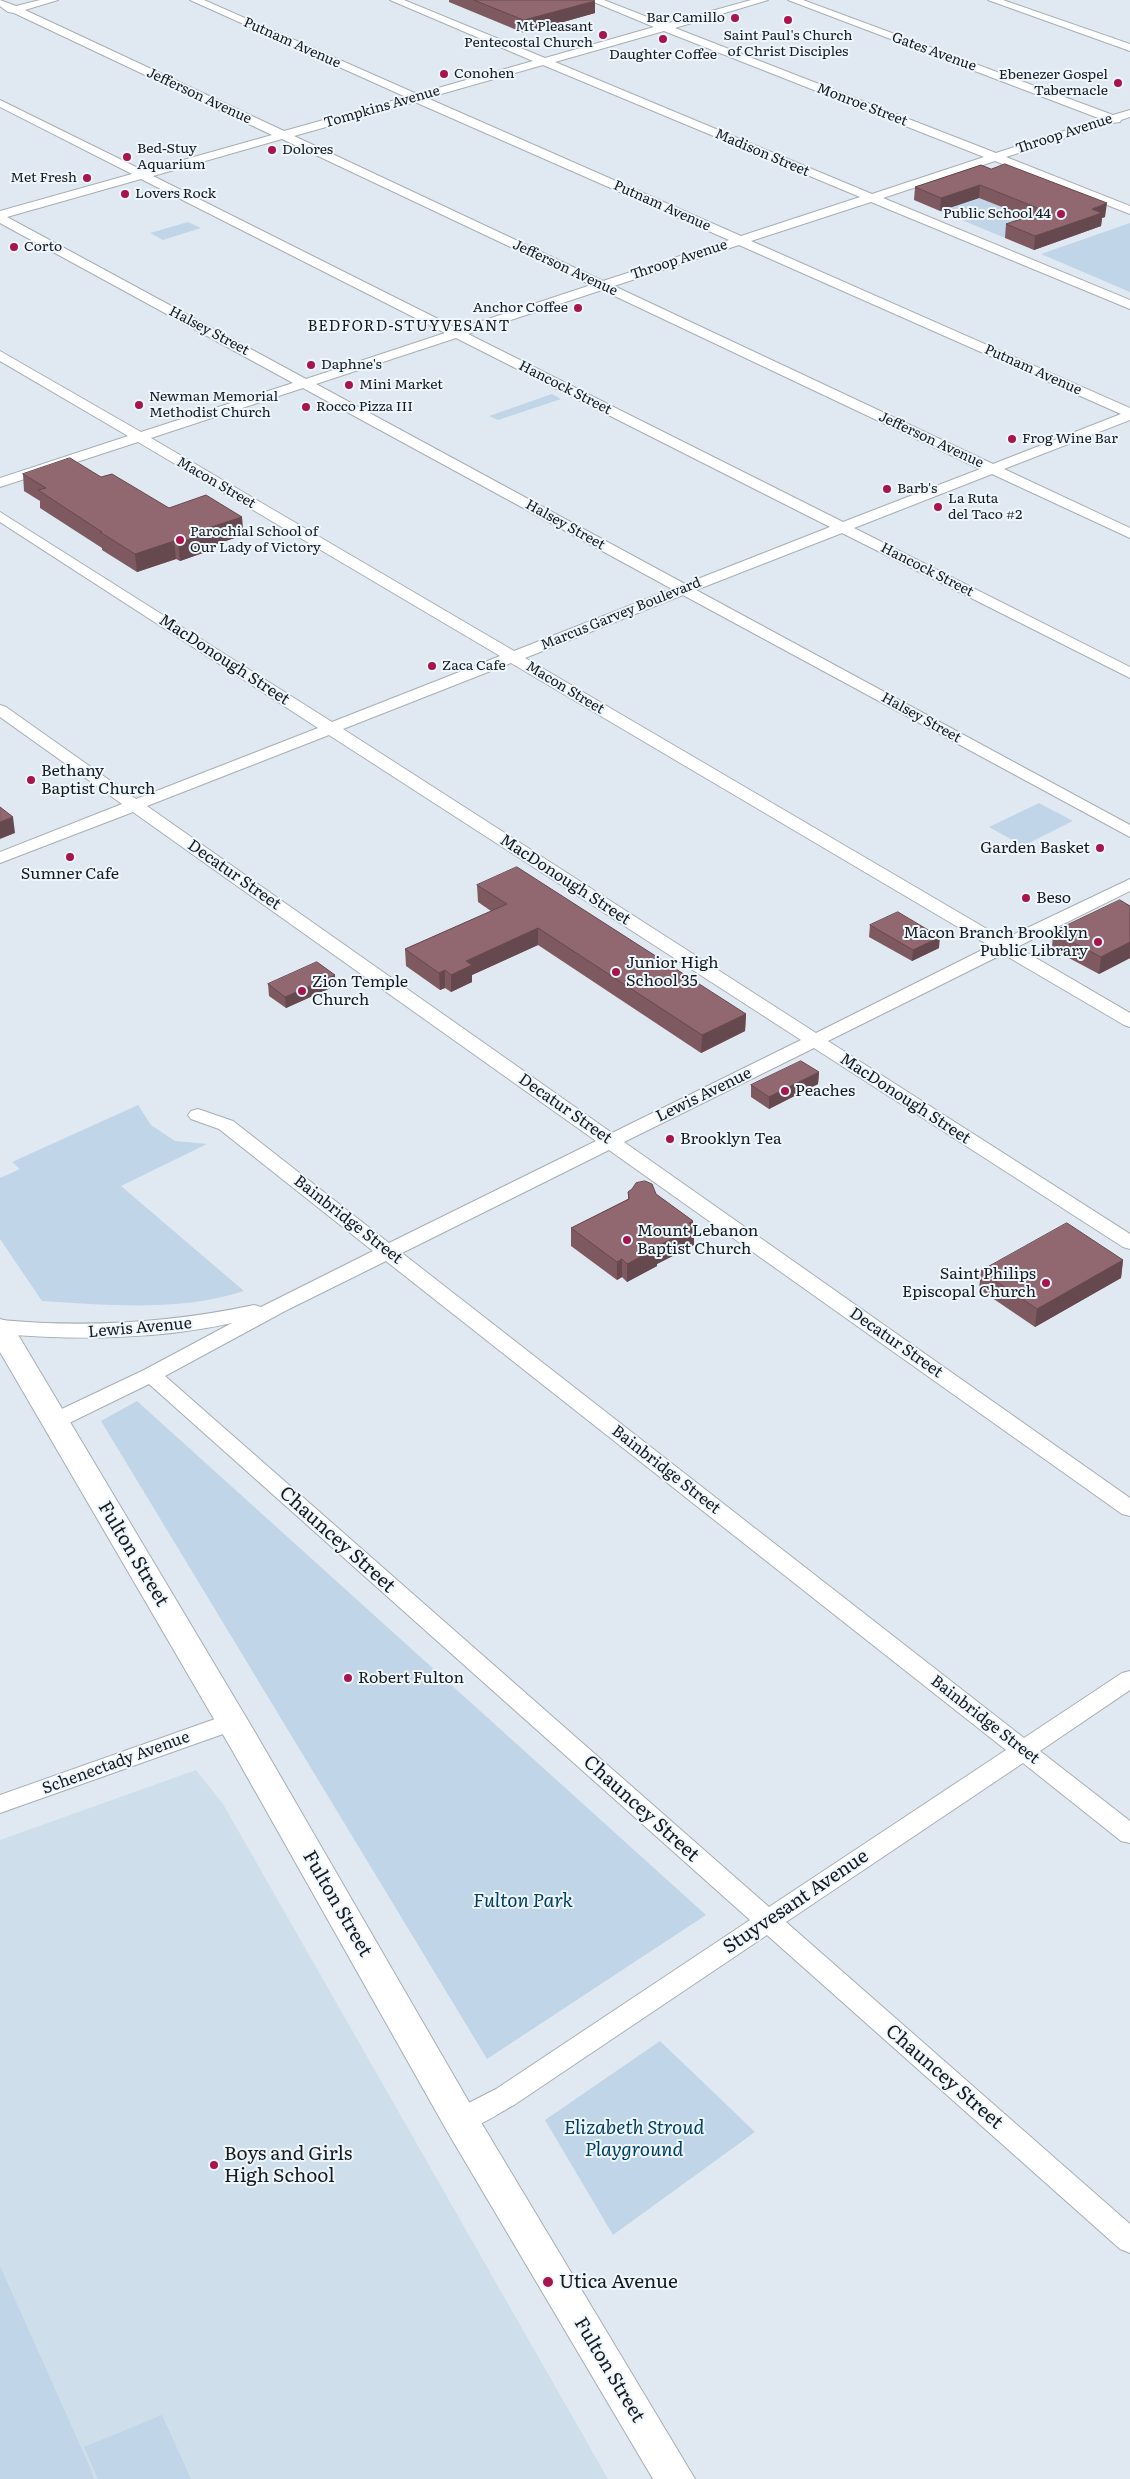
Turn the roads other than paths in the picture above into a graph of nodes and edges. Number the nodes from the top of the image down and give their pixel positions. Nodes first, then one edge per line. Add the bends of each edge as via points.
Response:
1 (53, 0) edge
2 (195, 0) edge
3 (394, 0) edge
4 (594, 0) edge
5 (763, 0) edge
6 (794, 0) edge
7 (994, 0) edge
8 (0, 2) edge
9 (15, 9) junction
10 (0, 13) edge
11 (665, 28) junction
12 (1130, 48) edge
13 (544, 62) junction
14 (416, 98) junction
15 (0, 103) edge
16 (1130, 113) edge
17 (1112, 119) junction
18 (1130, 125) edge
19 (283, 135) junction
20 (995, 157) junction
21 (142, 175) junction
22 (870, 198) junction
23 (1130, 210) edge
24 (0, 217) edge
25 (740, 240) junction
26 (602, 286) junction
27 (1130, 305) edge
28 (456, 333) junction
29 (0, 355) edge
30 (304, 383) junction
31 (1130, 414) edge
32 (139, 437) junction
33 (992, 469) junction
34 (0, 483) edge
35 (0, 516) edge
36 (842, 528) junction
37 (1130, 534) edge
38 (684, 589) junction
39 (514, 657) junction
40 (1130, 673) edge
41 (4, 717) edge
42 (331, 729) junction
43 (134, 804) junction
44 (1130, 832) edge
45 (0, 858) edge
46 (1130, 884) edge
47 (1003, 946) junction
48 (1130, 1021) edge
49 (814, 1040) junction
50 (198, 1115) dead end
51 (610, 1141) junction
52 (1130, 1243) edge
53 (388, 1251) junction
54 (278, 1306) junction
55 (0, 1327) edge
56 (151, 1376) junction
57 (55, 1421) junction
58 (1130, 1509) edge
59 (1130, 1679) edge
60 (232, 1722) junction
61 (1024, 1750) junction
62 (0, 1804) edge
63 (1130, 1834) edge
64 (768, 1921) junction
65 (460, 2120) junction
66 (1130, 2241) edge
67 (674, 2479) edge

1 - 9 street
2 - 14 street, Putnam Avenue
3 - 13 street, Madison Street
4 - 11 street, Monroe Street
5 - 11 street, Tompkins Avenue
6 - 17 street, Gates Avenue
7 - 12 street
8 - 9 street, Jefferson Avenue
9 - 10 street
9 - 19 street, Jefferson Avenue
11 - 13 street, Tompkins Avenue
11 - 20 street, Monroe Street
13 - 14 street, Tompkins Avenue
13 - 22 street, Madison Street
14 - 19 street, Tompkins Avenue
14 - 25 street, Putnam Avenue
15 - 21 street, Hancock Street
16 - 17 street, Throop Avenue
17 - 18 street, Gates Avenue
17 - 20 street, Throop Avenue
19 - 21 street, Tompkins Avenue
19 - 26 street, Jefferson Avenue
20 - 22 street, Throop Avenue
20 - 23 street, Monroe Street
21 - 24 street, Tompkins Avenue
21 - 28 street, Hancock Street
22 - 25 street, Throop Avenue
22 - 27 street, Madison Street
24 - 30 street, Halsey Street
25 - 26 street, Throop Avenue
25 - 31 street, Putnam Avenue
26 - 28 street, Throop Avenue
26 - 33 street, Jefferson Avenue
28 - 30 street, Throop Avenue
28 - 36 street, Hancock Street
29 - 32 street, Macon Street
30 - 32 street, Throop Avenue
30 - 38 street, Halsey Street
31 - 33 street, Marcus Garvey Boulevard
32 - 34 street, Throop Avenue
32 - 39 street, Macon Street
33 - 36 street, Marcus Garvey Boulevard
33 - 37 street, Jefferson Avenue
35 - 42 street, MacDonough Street
36 - 38 street, Marcus Garvey Boulevard
36 - 40 street, Hancock Street
38 - 39 street, Marcus Garvey Boulevard
38 - 44 street, Halsey Street
39 - 42 street, Marcus Garvey Boulevard
39 - 47 street, Macon Street
41 - 43 street, Decatur Street
42 - 43 street, Marcus Garvey Boulevard
42 - 49 street, MacDonough Street
43 - 45 street, Marcus Garvey Boulevard
43 - 51 street, Decatur Street
46 - 47 street, Lewis Avenue
47 - 48 street, Macon Street
47 - 49 street, Lewis Avenue
49 - 51 street, Lewis Avenue
49 - 52 street, MacDonough Street
50 - 53 street, Bainbridge Street via 226,1125
51 - 53 street, Lewis Avenue
51 - 58 street, Decatur Street
53 - 54 street, Lewis Avenue
53 - 61 street, Bainbridge Street
54 - 55 street, Lewis Avenue via 189,1325 136,1331 74,1332
54 - 56 street, Lewis Avenue
55 - 57 main road, Fulton Street
56 - 57 street, Lewis Avenue
56 - 64 street, Chauncey Street
57 - 60 main road, Fulton Street
59 - 61 street, Stuyvesant Avenue
60 - 62 street, Schenectady Avenue
60 - 65 main road, Fulton Street
61 - 63 street, Bainbridge Street
61 - 64 street, Stuyvesant Avenue
64 - 65 street, Stuyvesant Avenue via 505,2097
64 - 66 street, Chauncey Street
65 - 67 main road, Fulton Street

